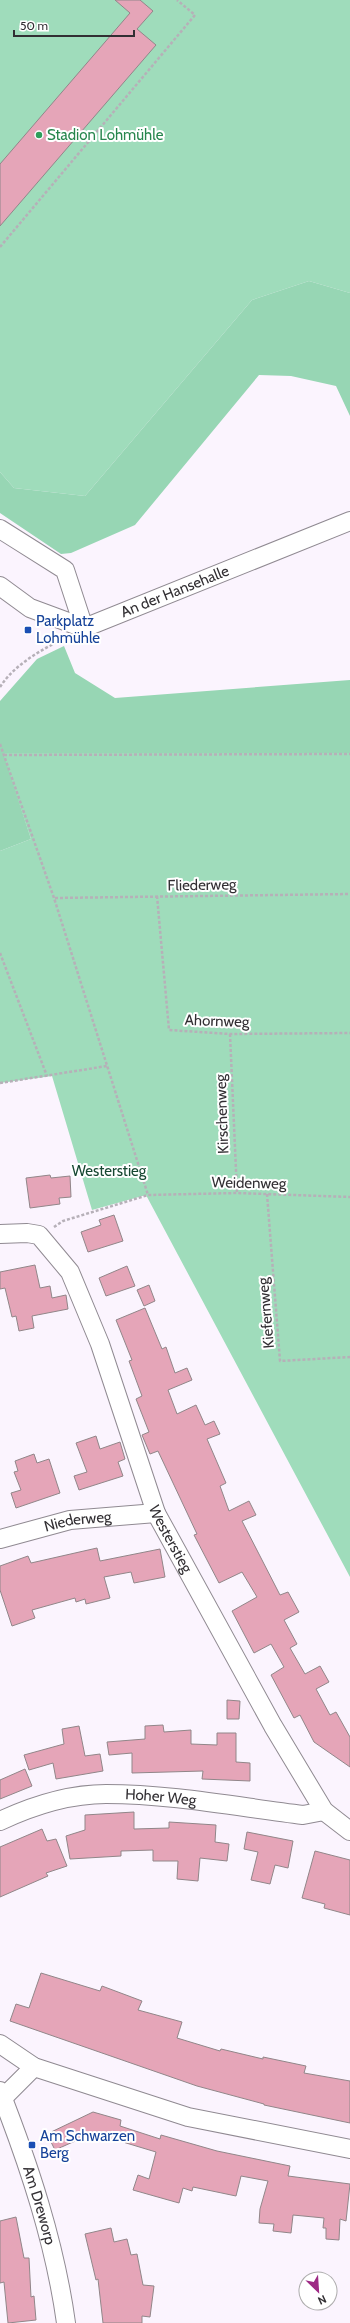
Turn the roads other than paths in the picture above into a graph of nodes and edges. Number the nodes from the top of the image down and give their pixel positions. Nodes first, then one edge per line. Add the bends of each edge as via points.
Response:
1 (350, 521) edge
2 (0, 529) edge
3 (0, 586) edge
4 (84, 628) junction
5 (0, 1234) edge
6 (156, 1514) junction
7 (0, 1539) edge
8 (324, 1812) junction
9 (0, 1821) edge
10 (350, 1831) edge
11 (0, 2044) edge
12 (34, 2066) junction
13 (2, 2094) edge
14 (350, 2149) edge
15 (66, 2323) edge

1 - 4 street, An der Hansehalle
2 - 4 street via 65,570
3 - 4 street via 30,608
5 - 6 street, Westerstieg via 33,1234 70,1272 100,1344
6 - 7 street, Niederweg via 70,1520
6 - 8 street, Westerstieg via 273,1726
8 - 9 street, Hoher Weg via 303,1815 104,1794 58,1800
8 - 10 street, Westerstieg
11 - 12 street
12 - 13 street
12 - 14 street via 188,2117
13 - 15 street, Am Dreworp via 41,2209 60,2278

